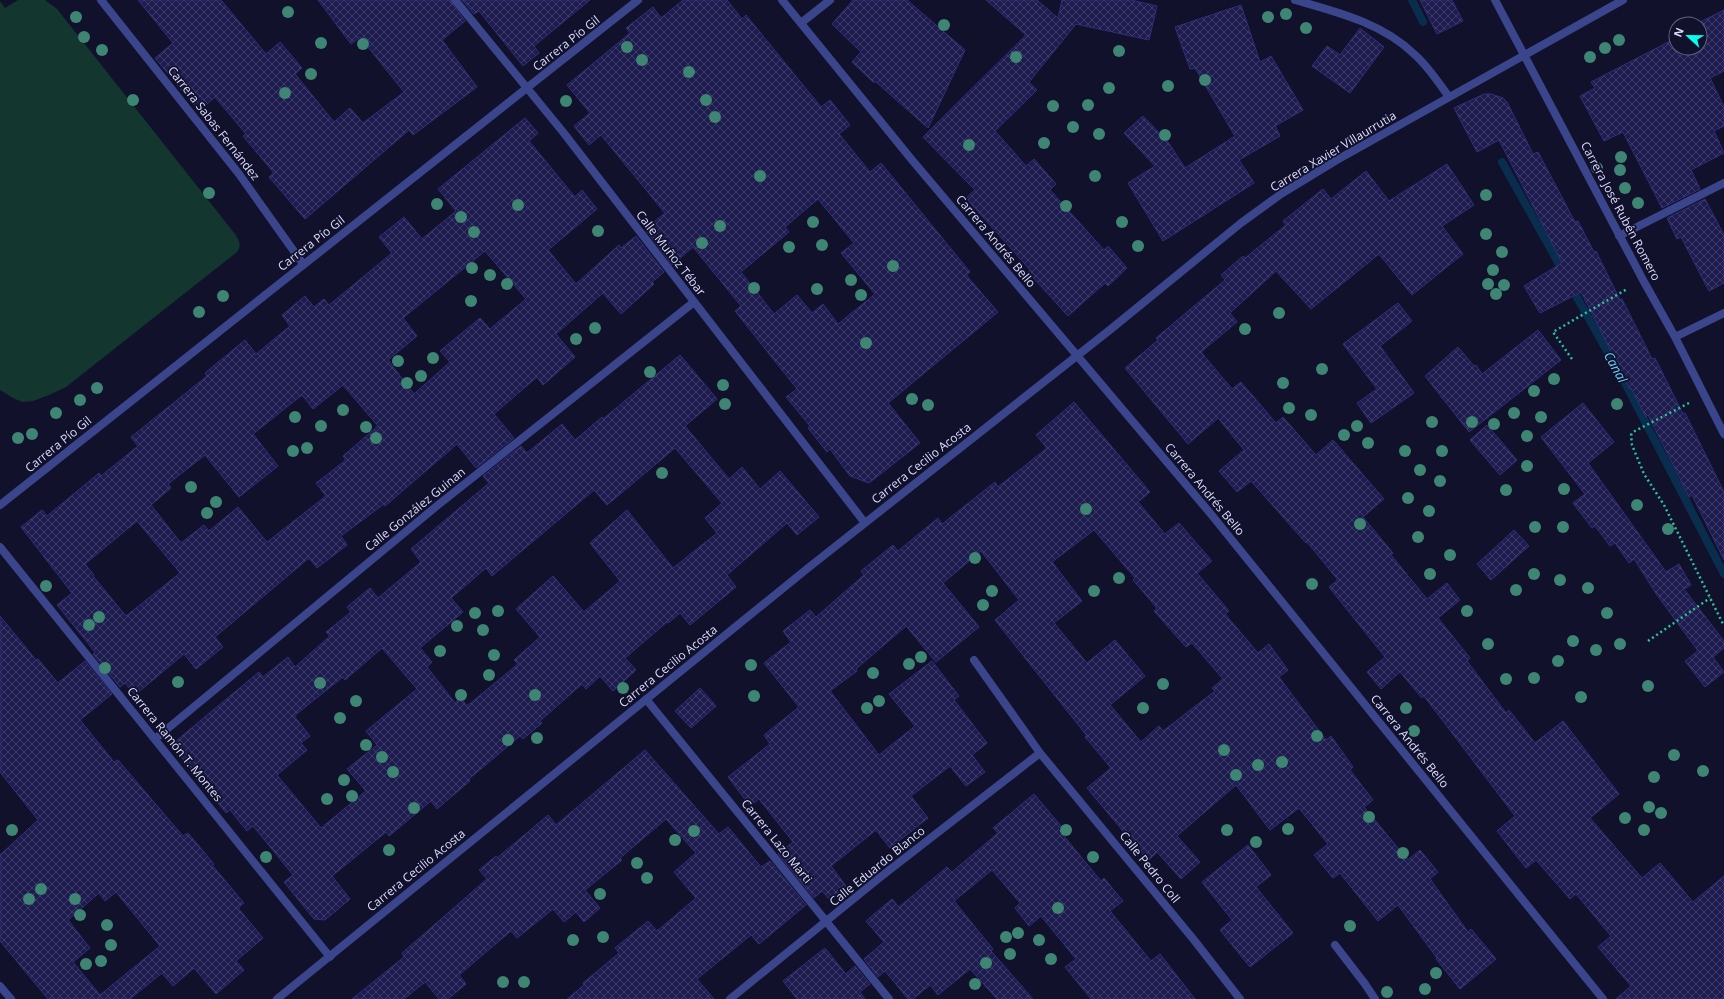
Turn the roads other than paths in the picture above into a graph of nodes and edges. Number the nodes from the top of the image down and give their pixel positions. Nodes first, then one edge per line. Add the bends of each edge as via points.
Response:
1 (101, 0) edge
2 (455, 0) edge
3 (638, 0) edge
4 (782, 0) edge
5 (830, 0) edge
6 (1296, 0) edge
7 (1495, 0) edge
8 (1623, 0) edge
9 (801, 23) junction
10 (1524, 55) junction
11 (527, 89) junction
12 (1448, 97) junction
13 (1724, 183) edge
14 (1620, 236) junction
15 (303, 264) junction
16 (694, 302) junction
17 (1724, 313) edge
18 (1675, 338) junction
19 (1077, 355) junction
20 (1724, 434) edge
21 (0, 505) edge
22 (865, 523) junction
23 (0, 547) edge
24 (974, 660) dead end
25 (646, 699) junction
26 (155, 739) junction
27 (1040, 753) junction
28 (826, 922) junction
29 (1335, 945) dead end
30 (330, 957) junction
31 (0, 986) edge
32 (10, 999) edge
33 (277, 999) edge
34 (730, 999) edge
35 (889, 999) edge
36 (1240, 999) edge
37 (1375, 999) edge
38 (1603, 999) edge

1 - 15 street, Carrera Sabas Fernández via 239,174
2 - 11 street, Calle Muñoz Tébar
3 - 11 street, Carrera Pío Gil
4 - 9 street, Carrera Andrés Bello
5 - 9 street
6 - 12 street via 1343,13 1399,41 1426,66
7 - 10 street, Carrera José Rubén Romero
8 - 10 street, Carrera Xavier Villaurrutia
9 - 19 street, Carrera Andrés Bello via 912,160
10 - 12 street, Carrera Xavier Villaurrutia
10 - 14 street, Carrera José Rubén Romero
11 - 15 street, Carrera Pío Gil
11 - 16 street, Calle Muñoz Tébar
12 - 19 street, Carrera Xavier Villaurrutia via 1281,194
13 - 14 street
14 - 18 street, Carrera José Rubén Romero
15 - 21 street, Carrera Pío Gil
16 - 22 street, Calle Muñoz Tébar
16 - 26 street, Calle González Guinan via 432,510
17 - 18 street
18 - 20 street, Carrera José Rubén Romero
19 - 22 street, Carrera Cecilio Acosta
19 - 38 street, Carrera Andrés Bello via 1210,513
22 - 25 street, Carrera Cecilio Acosta
23 - 26 street, Carrera Ramón T. Montes
24 - 27 street, Calle Pedro Coll
25 - 28 street, Carrera Lazo Marti
25 - 30 street, Carrera Cecilio Acosta via 416,884
26 - 30 street, Carrera Ramón T. Montes
27 - 28 street, Calle Eduardo Blanco
27 - 36 street, Calle Pedro Coll
28 - 34 street, Calle Eduardo Blanco
28 - 35 street, Carrera Lazo Marti
29 - 37 street
30 - 33 street, Carrera Cecilio Acosta
31 - 32 street

